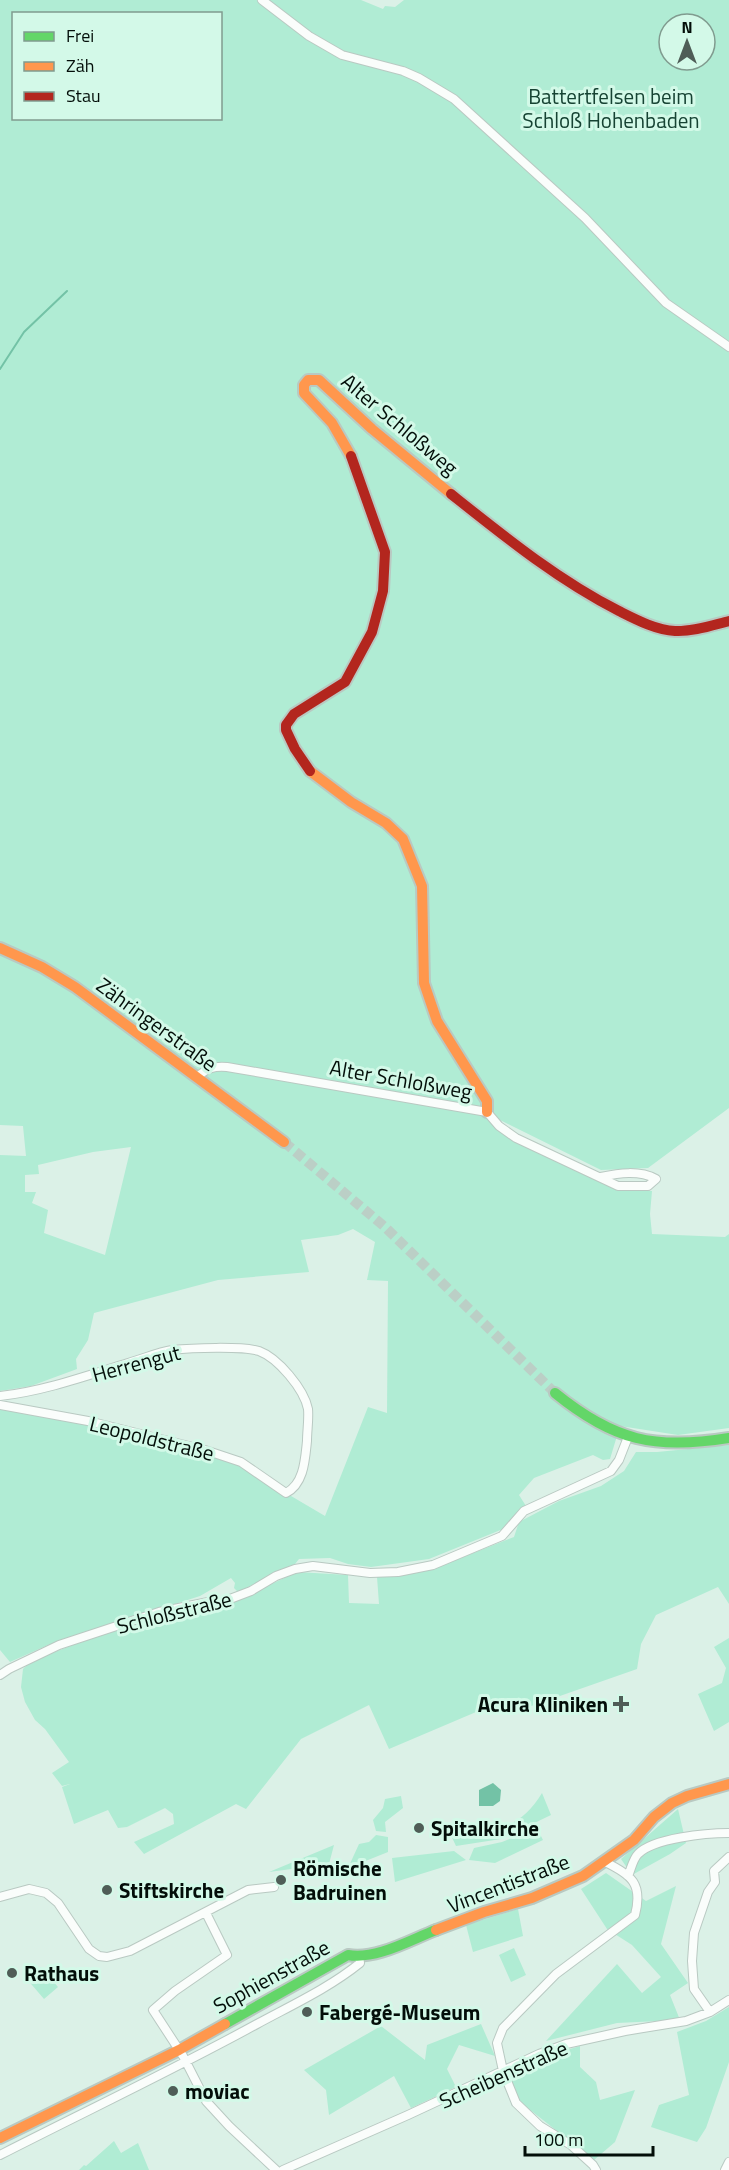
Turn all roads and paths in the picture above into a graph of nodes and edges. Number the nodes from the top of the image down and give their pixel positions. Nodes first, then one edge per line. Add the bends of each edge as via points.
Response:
1 (262, 0) edge
2 (729, 347) edge
3 (729, 621) edge
4 (0, 948) edge
5 (197, 1077) junction
6 (487, 1112) junction
7 (284, 1142) tunnel mouth
8 (601, 1177) junction
9 (555, 1393) tunnel mouth
10 (0, 1396) edge
11 (0, 1405) edge
12 (627, 1437) junction
13 (729, 1438) edge
14 (294, 1489) joint
15 (0, 1676) edge
16 (729, 1784) edge
17 (729, 1833) edge
18 (729, 1857) edge
19 (605, 1862) junction
20 (628, 1876) junction
21 (274, 1887) dead end
22 (0, 1897) edge
23 (207, 1913) junction
24 (359, 1957) junction
25 (729, 2000) edge
26 (710, 2012) junction
27 (179, 2050) junction
28 (186, 2062) junction
29 (503, 2071) junction
30 (22, 2128) junction
31 (0, 2138) edge
32 (28, 2141) junction
33 (0, 2155) edge
34 (729, 2162) edge
35 (276, 2170) edge
36 (283, 2170) edge
37 (596, 2170) edge
38 (725, 2170) edge

1 - 2 street via 309,36 342,55 411,75 454,99 585,218 666,303
3 - 6 street, Alter Schloßweg via 678,632 650,625 577,589 390,445 319,380 309,380 304,385 304,393 332,423 351,455 386,552 383,591 372,632 345,682 294,714 286,729 312,774 386,823 403,839 422,886 424,983 437,1021 487,1101
4 - 5 street, Zähringerstraße via 75,987
5 - 6 street, Alter Schloßweg via 207,1068 227,1067
5 - 7 street, Zähringerstraße
6 - 8 street via 516,1138
8 - 8 street via 618,1186 648,1185 656,1179 637,1173
9 - 12 street via 586,1418
10 - 14 street, Herrengut via 53,1386 171,1350 259,1351 279,1364 296,1383 308,1408 305,1457
11 - 14 street, Leopoldstraße via 88,1421 205,1450 241,1462 286,1493
12 - 13 street via 677,1445
12 - 15 street, Schloßstraße via 620,1460 611,1471 524,1511 502,1536 433,1565 370,1573 314,1566 295,1569 222,1602 159,1612 59,1645
16 - 19 street, Vincentistraße via 672,1803
17 - 20 street via 682,1837 650,1846 637,1855
18 - 26 street via 714,1871 715,1882 694,1933 694,1989
19 - 20 street
19 - 24 street, Vincentistraße via 532,1898
20 - 29 street via 639,1896 635,1915 556,1974 504,2028 497,2043
21 - 23 street via 248,1890
22 - 23 street via 29,1889 46,1893 58,1903 89,1949 107,1957 130,1951
23 - 27 street via 227,1955 153,2010
24 - 27 street, Sophienstraße via 348,1955
24 - 28 street, Sophienstraße via 360,1963 345,1975
25 - 26 street, Scheibenstraße
26 - 29 street, Scheibenstraße via 686,2021 566,2044
27 - 28 street
27 - 30 street, Sophienstraße
28 - 32 street, Sophienstraße
28 - 35 street via 206,2101
29 - 36 street, Scheibenstraße
29 - 37 street via 516,2103 540,2126 571,2145
30 - 31 street, Sophienstraße
30 - 32 street
32 - 33 street, Sophienstraße
34 - 38 street

